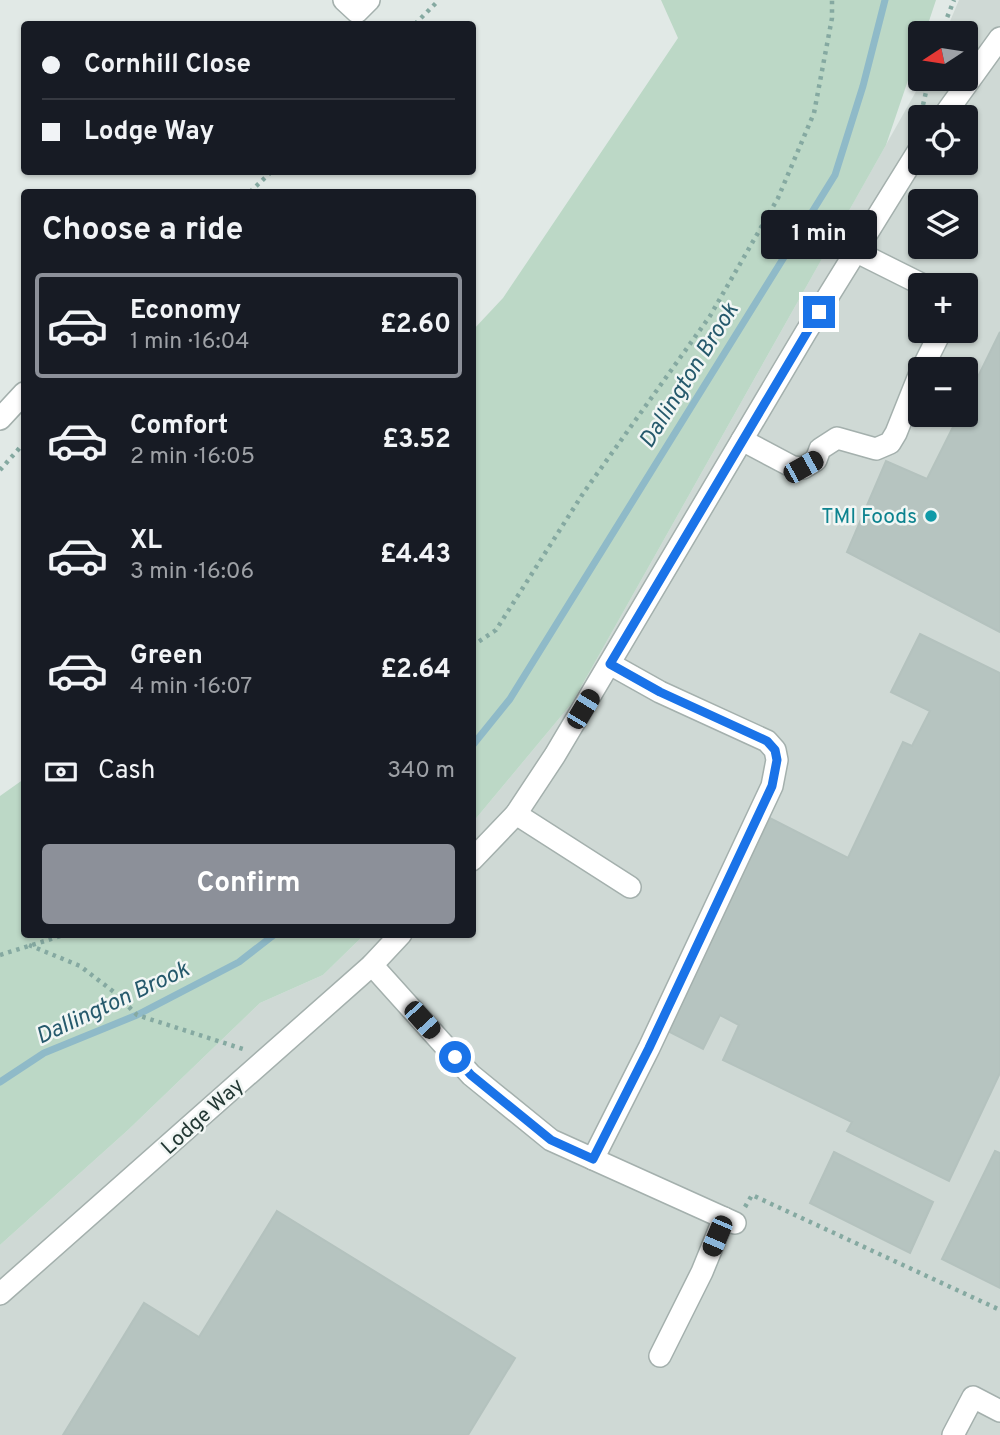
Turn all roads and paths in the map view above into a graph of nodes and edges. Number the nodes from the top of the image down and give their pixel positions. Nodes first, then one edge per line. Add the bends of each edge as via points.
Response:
1 (344, 0) edge
2 (369, 0) edge
3 (439, 0) edge
4 (832, 0) edge
5 (954, 0) edge
6 (418, 21) edge
7 (946, 21) edge
8 (1000, 38) edge
9 (952, 105) edge
10 (908, 168) edge
11 (268, 175) edge
12 (253, 189) edge
13 (857, 252) junction
14 (908, 278) edge
15 (21, 396) edge
16 (908, 403) edge
17 (0, 419) edge
18 (742, 440) junction
19 (21, 446) edge
20 (0, 470) edge
21 (476, 643) edge
22 (610, 664) junction
23 (516, 814) junction
24 (476, 856) edge
25 (630, 887) dead end
26 (53, 938) edge
27 (397, 938) edge
28 (29, 945) junction
29 (0, 955) edge
30 (372, 965) junction
31 (272, 1054) junction
32 (593, 1159) junction
33 (729, 1220) junction
34 (0, 1294) edge
35 (1000, 1310) edge
36 (660, 1356) dead end
37 (1000, 1411) edge
38 (953, 1435) edge

1 - 2 street via 357,12
3 - 6 path
4 - 21 path via 814,113 778,198 710,316 584,492 496,630
5 - 7 path
8 - 9 street
10 - 13 street
11 - 12 path
13 - 14 street
13 - 18 street
15 - 17 street
16 - 18 street via 890,443 876,449 837,438 803,467 793,467
18 - 22 street
19 - 20 path
22 - 23 street
22 - 32 street via 767,741 777,760 772,786 736,865
23 - 24 street
23 - 25 street
26 - 28 path
27 - 30 street, Lodge Way
28 - 29 path
28 - 31 path via 80,966 137,1015 233,1047
30 - 31 street, Lodge Way
30 - 32 street via 471,1075 551,1140
31 - 34 street, Lodge Way
32 - 33 street
33 - 35 path via 752,1195
33 - 36 street
37 - 38 street via 973,1397

